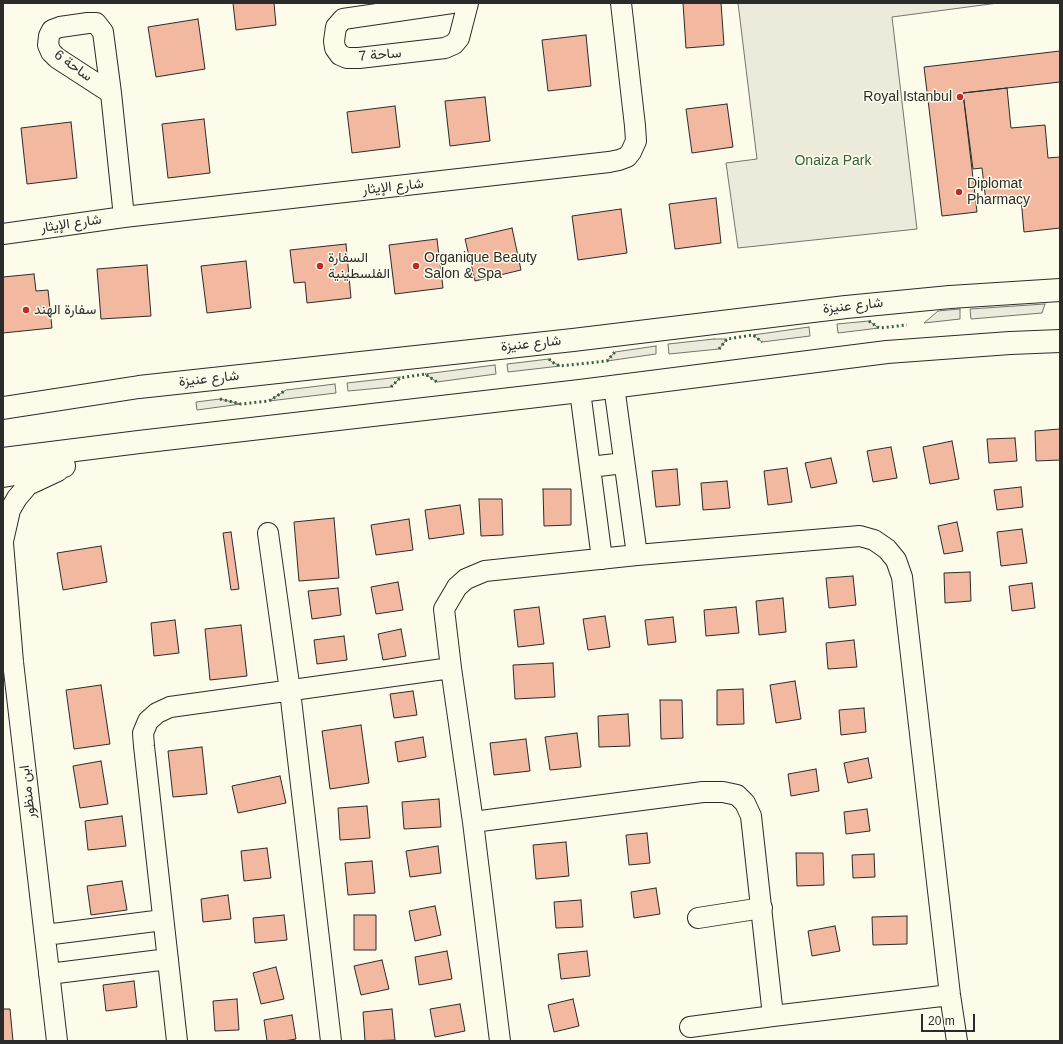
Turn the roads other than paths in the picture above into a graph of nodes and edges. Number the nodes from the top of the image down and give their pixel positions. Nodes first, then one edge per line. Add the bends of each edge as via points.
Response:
1 (452, 3) edge
2 (468, 3) edge
3 (621, 3) edge
4 (111, 93) dead end
5 (124, 217) junction
6 (3, 234) edge
7 (1060, 290) edge
8 (1060, 341) edge
9 (614, 386) junction
10 (580, 391) junction
11 (3, 408) edge
12 (139, 442) junction
13 (3, 459) edge
14 (624, 462) junction
15 (74, 464) junction
16 (590, 467) junction
17 (3, 476) edge
18 (268, 533) dead end
19 (3, 542) edge
20 (637, 555) junction
21 (602, 559) junction
22 (8, 663) edge
23 (451, 668) junction
24 (290, 691) junction
25 (473, 822) junction
26 (762, 908) junction
27 (698, 918) dead end
28 (163, 920) junction
29 (45, 936) junction
30 (168, 958) junction
31 (49, 974) junction
32 (950, 995) junction
33 (773, 1016) junction
34 (690, 1027) dead end
35 (57, 1041) edge
36 (177, 1041) edge
37 (331, 1041) edge
38 (500, 1041) edge
39 (957, 1041) edge

1 - 2 street, ساحة 7 via 343,19 336,27 335,48 340,55 347,58 446,48 459,38
3 - 5 street, شارع الإيثار via 636,126 636,141 626,157 609,162
4 - 5 street
5 - 6 street, شارع الإيثار
7 - 11 highway, شارع عنيزة via 846,307 573,340 139,387
8 - 9 highway via 887,352
9 - 10 highway
9 - 14 street
10 - 12 highway
10 - 16 street
12 - 13 highway
12 - 15 highway
14 - 16 street
14 - 20 street
15 - 17 highway
15 - 19 street, ابن منظور via 28,485 10,510
16 - 21 street
18 - 24 street
19 - 22 street, ابن منظور
20 - 21 street
20 - 32 street via 860,536 874,540 887,549 896,560 902,577
21 - 23 street via 485,571 466,579 457,587 444,609
22 - 29 street, ابن منظور
23 - 24 street
23 - 25 street
24 - 28 street via 170,708 157,713 148,721 144,733 144,746
24 - 37 street
25 - 26 street via 703,792 737,795 745,803 751,816
25 - 38 street
26 - 27 street
26 - 33 street
28 - 29 street
28 - 30 street
29 - 31 street, ابن منظور
30 - 31 street
30 - 36 street
31 - 35 street, ابن منظور
32 - 33 street
32 - 39 street
33 - 34 street

